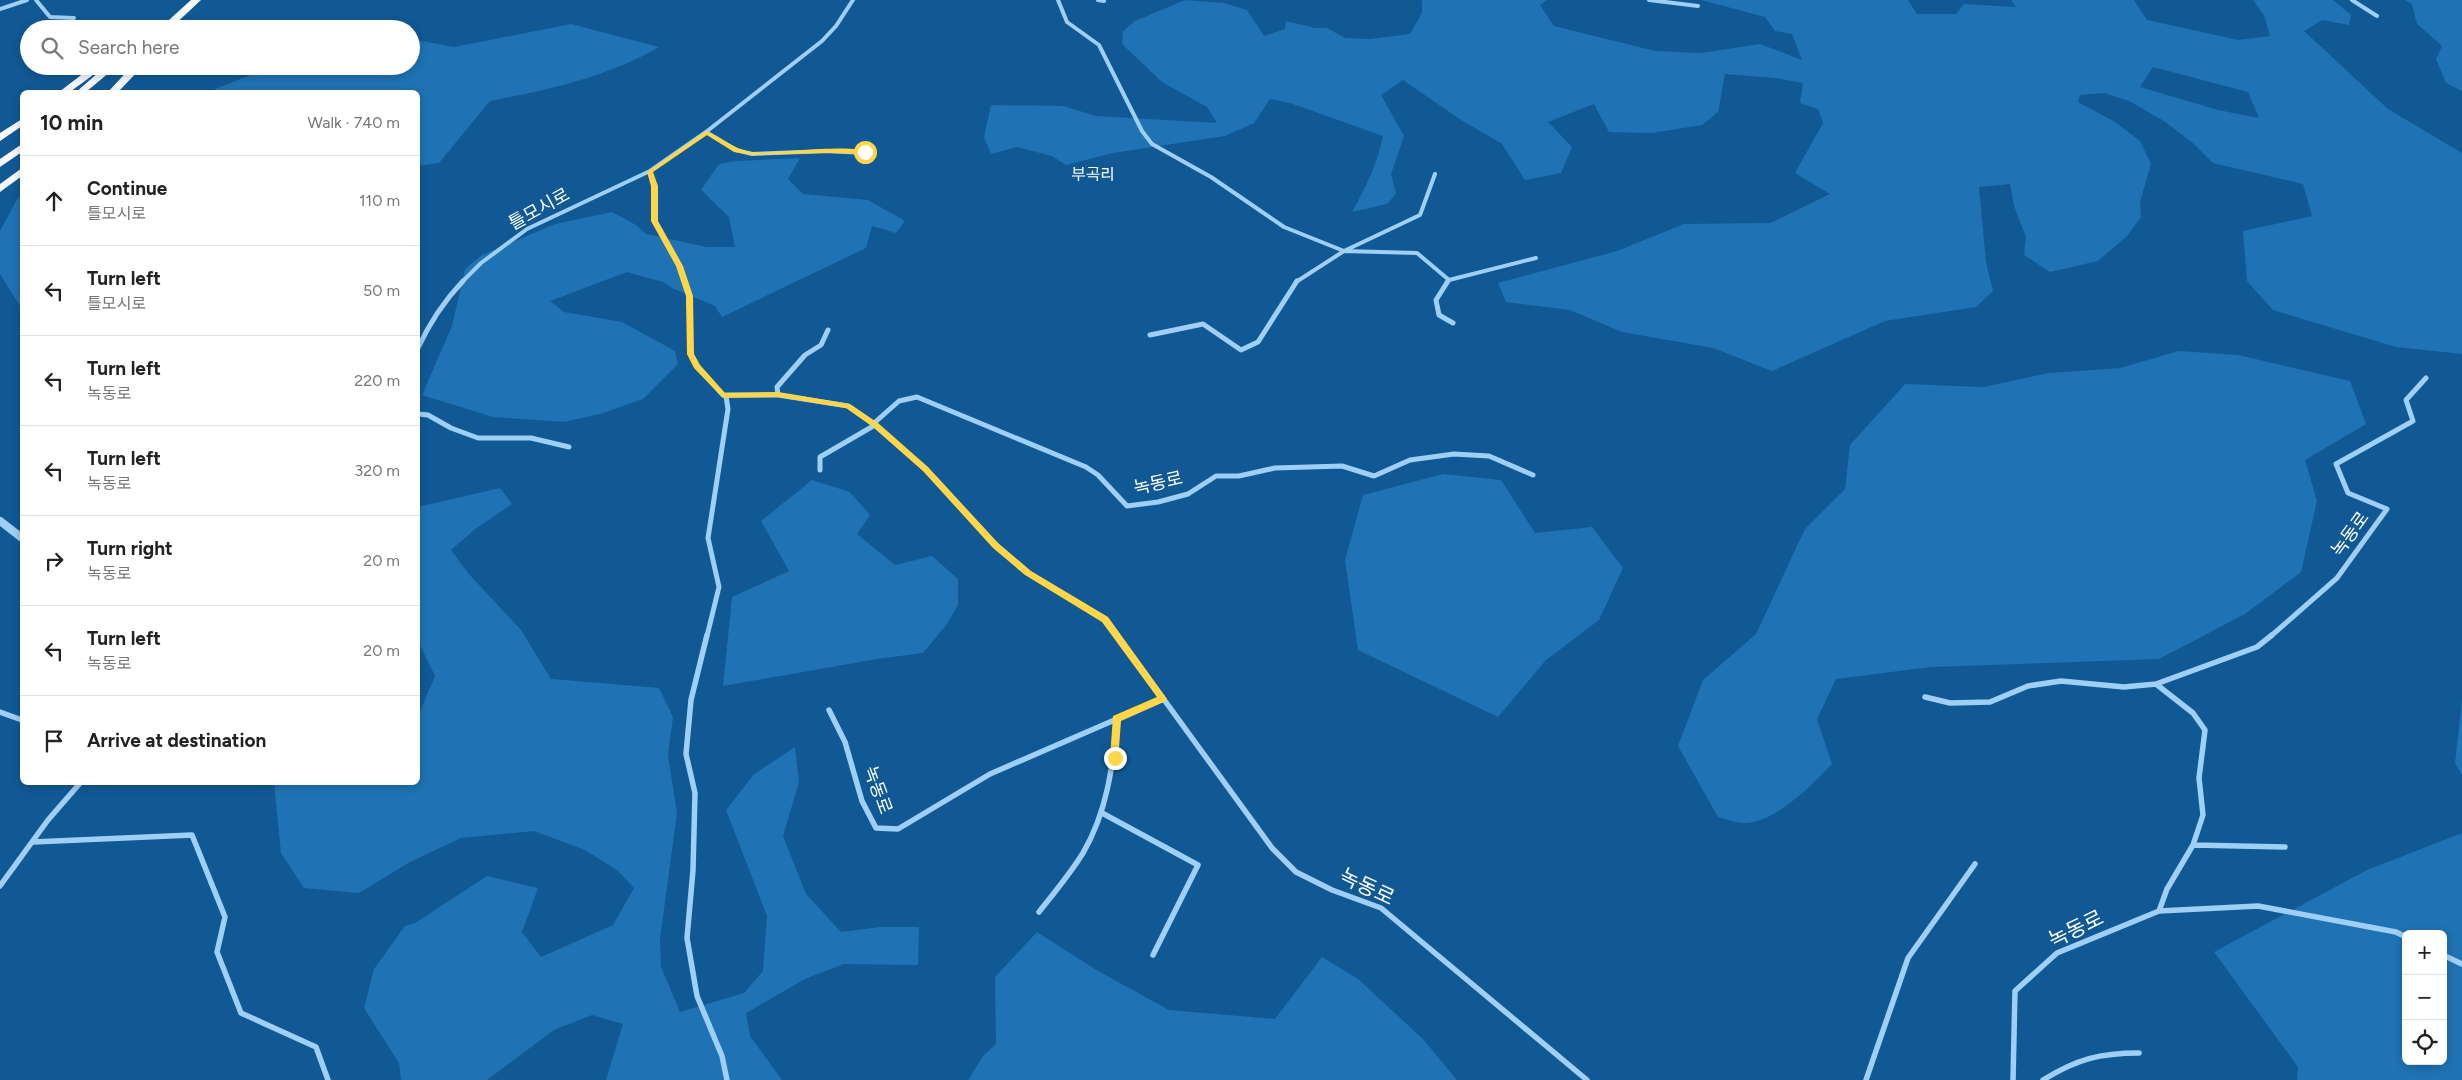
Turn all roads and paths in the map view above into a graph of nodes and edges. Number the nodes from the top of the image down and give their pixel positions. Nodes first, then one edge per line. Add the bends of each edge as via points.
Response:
1 (27, 0) edge
2 (36, 0) edge
3 (187, 0) edge
4 (196, 0) edge
5 (853, 0) edge
6 (1058, 0) edge
7 (1098, 0) edge
8 (1649, 0) edge
9 (2352, 0) edge
10 (1104, 1) edge
11 (1698, 6) dead end
12 (0, 9) edge
13 (179, 12) junction
14 (2377, 16) dead end
15 (74, 18) dead end
16 (166, 20) edge
17 (168, 20) edge
18 (172, 20) edge
19 (174, 20) edge
20 (88, 75) edge
21 (101, 75) edge
22 (111, 75) edge
23 (129, 75) edge
24 (67, 90) edge
25 (83, 90) edge
26 (93, 90) edge
27 (115, 90) edge
28 (20, 123) edge
29 (706, 132) junction
30 (0, 138) edge
31 (20, 139) edge
32 (20, 149) edge
33 (865, 152) dead end
34 (0, 154) edge
35 (0, 164) edge
36 (650, 172) junction
37 (20, 173) edge
38 (1435, 174) dead end
39 (0, 190) edge
40 (1344, 251) junction
41 (1536, 258) dead end
42 (1449, 280) junction
43 (1453, 323) dead end
44 (828, 330) dead end
45 (1150, 335) dead end
46 (420, 344) edge
47 (2426, 378) dead end
48 (778, 395) junction
49 (726, 396) junction
50 (420, 414) edge
51 (874, 424) junction
52 (569, 447) dead end
53 (820, 470) dead end
54 (1534, 475) dead end
55 (0, 522) edge
56 (20, 537) edge
57 (2156, 684) junction
58 (1925, 696) dead end
59 (1163, 699) junction
60 (830, 710) dead end
61 (0, 712) edge
62 (1116, 718) junction
63 (20, 719) edge
64 (78, 785) edge
65 (1102, 813) junction
66 (34, 842) junction
67 (2193, 845) junction
68 (2285, 847) dead end
69 (1975, 864) dead end
70 (0, 886) edge
71 (2159, 911) junction
72 (1040, 912) dead end
73 (2402, 935) edge
74 (1153, 955) dead end
75 (2447, 957) edge
76 (2462, 964) edge
77 (2139, 1053) dead end
78 (328, 1080) edge
79 (727, 1080) edge
80 (1587, 1080) edge
81 (1866, 1080) edge
82 (2013, 1080) edge
83 (2043, 1080) edge

1 - 12 street
2 - 15 street via 50,17
3 - 13 highway
4 - 13 highway
5 - 29 street, 틀모시로 via 822,41
6 - 40 street via 1067,22 1099,46 1142,131 1152,144 1211,177 1284,227
7 - 10 street
8 - 11 street
9 - 14 street
13 - 16 highway
13 - 17 highway
13 - 18 highway
13 - 19 highway
20 - 24 highway
21 - 25 highway
22 - 26 highway
23 - 27 highway
28 - 30 highway
29 - 33 street via 736,150 752,154
29 - 36 street, 틀모시로
31 - 34 highway
32 - 35 highway
36 - 46 street, 틀모시로 via 527,229 487,258 447,298
36 - 49 street via 654,186 654,221 680,266 690,296 690,354
37 - 39 highway
38 - 40 street via 1420,215
40 - 42 street via 1418,253
40 - 45 street via 1296,282 1258,342 1241,350 1203,324
41 - 42 street
42 - 43 street via 1436,300 1439,315
44 - 48 street via 821,345 805,355 777,387
47 - 57 street, 녹동로 via 2406,400 2413,421 2336,464 2348,493 2387,509 2337,578 2257,646
48 - 49 street, 녹동로
48 - 51 street, 녹동로 via 848,406
49 - 79 street via 728,410 708,538 719,587 691,700 686,754 695,793 687,938 697,996 722,1056
50 - 52 street via 478,438 531,438
51 - 53 street, 녹동로 via 820,457
51 - 54 street, 녹동로 via 899,401 917,398 1086,467 1127,506 1188,494 1216,476 1314,466 1342,466 1374,476 1410,460 1454,454 1489,456
51 - 59 street, 녹동로 via 926,469 996,545 1028,573 1105,619
55 - 56 street
57 - 58 street, 녹동로 via 2124,688 2061,681 2028,686 1990,702 1950,703
57 - 67 street via 2193,714 2205,730 2199,778 2203,814
59 - 62 street, 녹동로
59 - 80 street, 녹동로 via 1272,848 1296,872 1332,890 1381,908
60 - 62 street, 녹동로 via 844,742 862,801 876,828 898,829 990,774
61 - 63 street
62 - 65 street via 1115,758
64 - 66 street
65 - 72 street via 1084,851
65 - 74 street via 1198,864
66 - 70 street
66 - 78 street via 192,835 225,917 217,952 241,1012 316,1047
67 - 68 street
67 - 71 street via 2167,889
69 - 81 street via 1908,958
71 - 73 street, 녹동로 via 2258,906
71 - 82 street, 녹동로 via 2057,953 2015,991
75 - 76 street
77 - 83 street via 2104,1053 2070,1062

